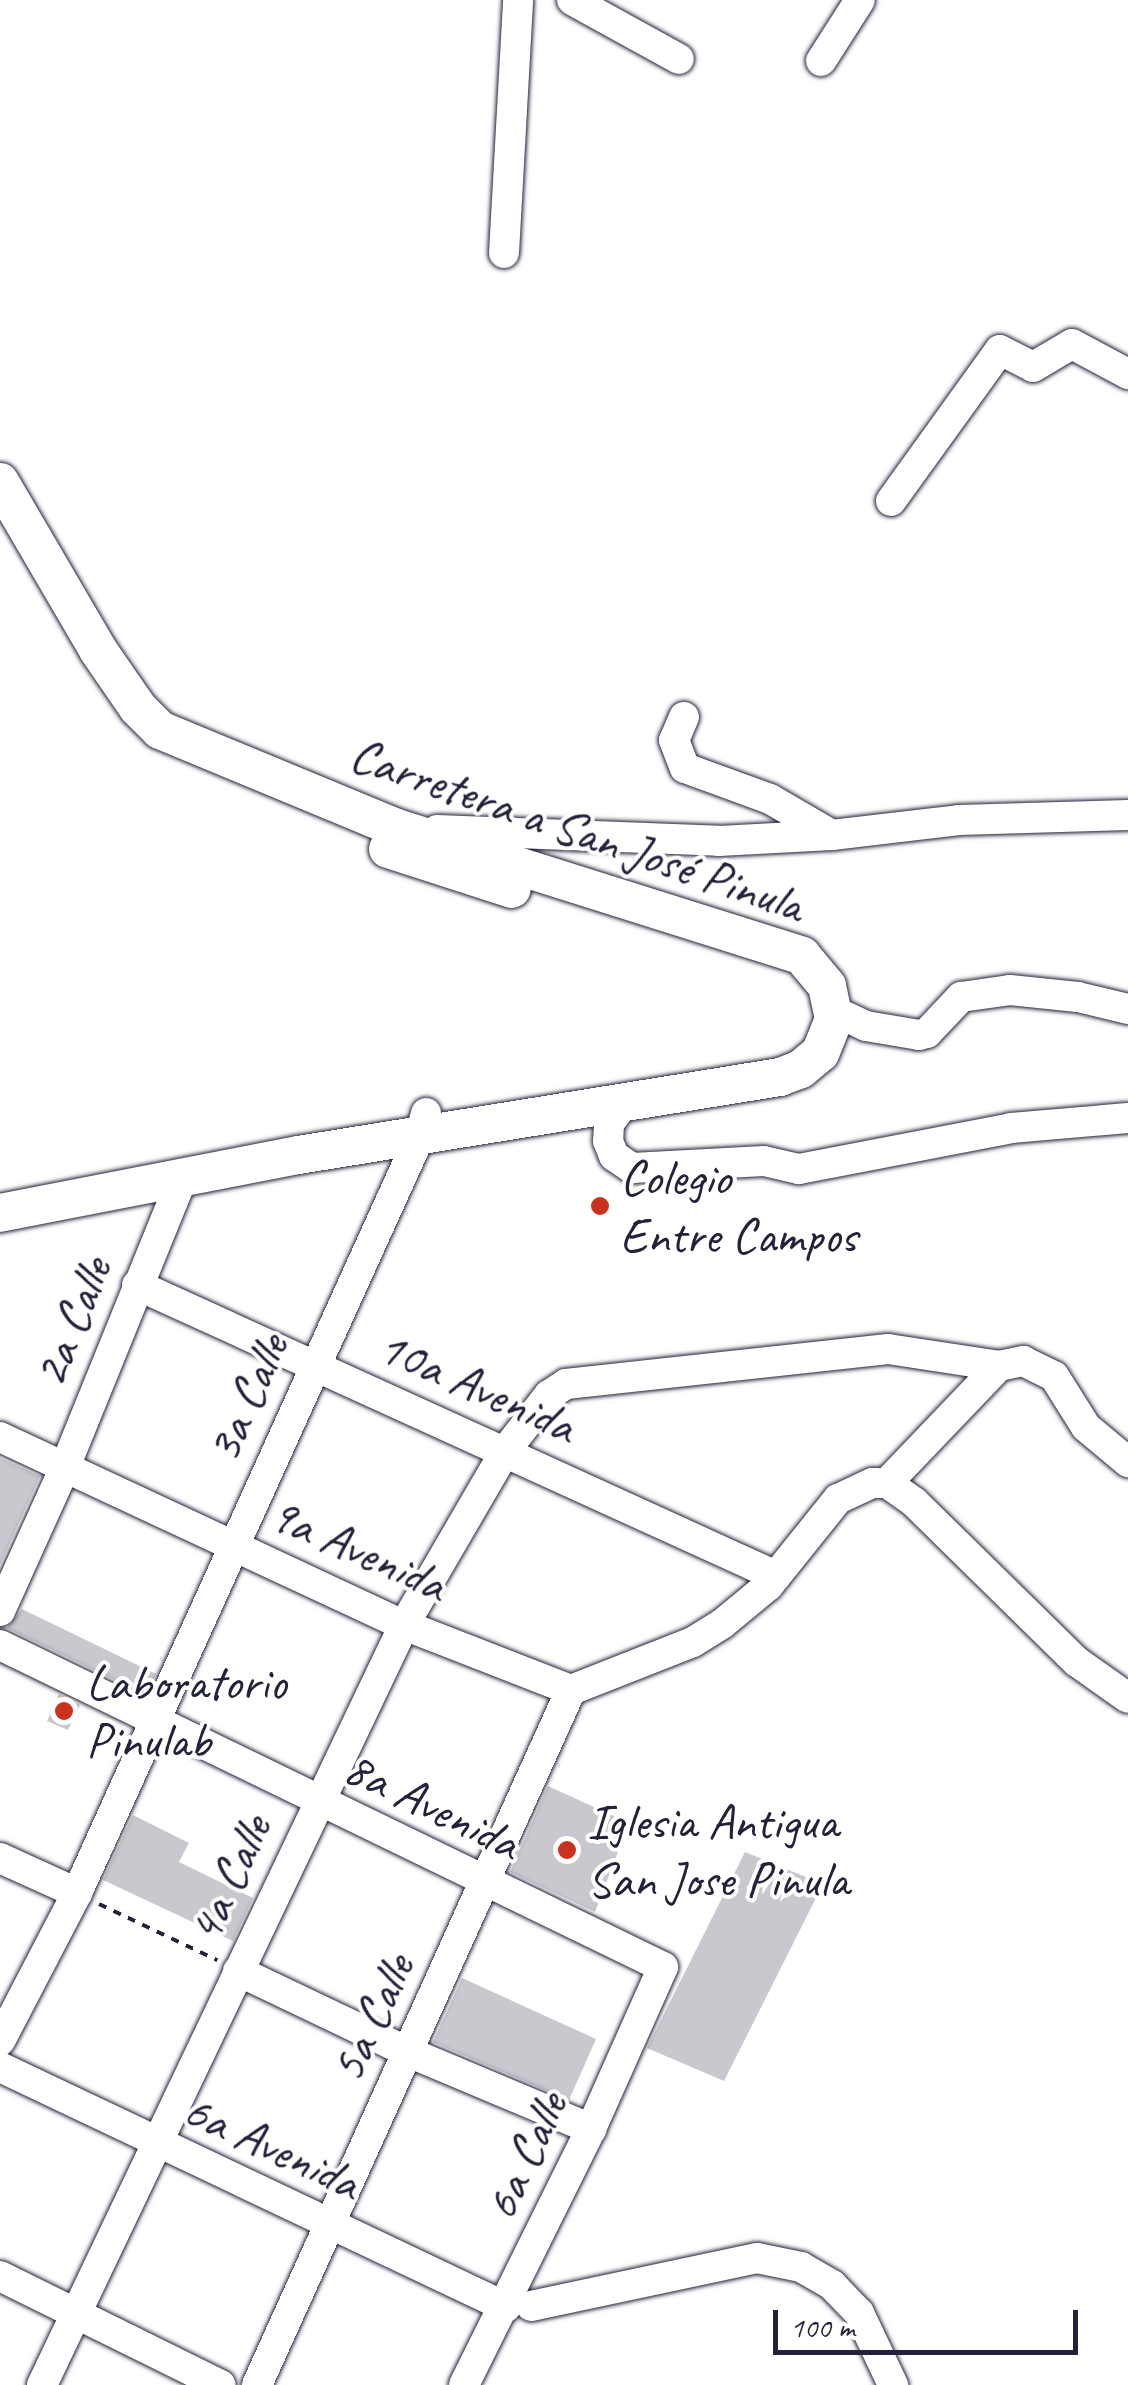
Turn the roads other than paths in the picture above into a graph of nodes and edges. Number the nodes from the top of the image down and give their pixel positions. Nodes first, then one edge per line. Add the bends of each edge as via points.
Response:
1 (518, 0) edge
2 (572, 0) edge
3 (860, 0) edge
4 (679, 58) dead end
5 (821, 61) dead end
6 (504, 253) dead end
7 (1128, 374) edge
8 (0, 482) edge
9 (891, 501) dead end
10 (0, 514) edge
11 (684, 717) dead end
12 (1128, 815) edge
13 (394, 827) junction
14 (832, 835) junction
15 (1128, 1009) edge
16 (834, 1011) junction
17 (624, 1104) junction
18 (1128, 1118) edge
19 (422, 1126) junction
20 (183, 1177) junction
21 (0, 1191) edge
22 (0, 1213) edge
23 (137, 1285) junction
24 (314, 1364) junction
25 (999, 1366) junction
26 (0, 1436) edge
27 (506, 1450) junction
28 (1128, 1462) edge
29 (65, 1467) junction
30 (887, 1483) junction
31 (233, 1545) junction
32 (776, 1576) junction
33 (0, 1611) edge
34 (404, 1625) junction
35 (0, 1645) edge
36 (571, 1690) junction
37 (1128, 1698) edge
38 (152, 1720) junction
39 (318, 1802) junction
40 (0, 1858) edge
41 (485, 1884) junction
42 (77, 1893) junction
43 (662, 1966) joint
44 (238, 1971) junction
45 (0, 2040) edge
46 (408, 2052) junction
47 (0, 2067) edge
48 (591, 2129) junction
49 (156, 2144) junction
50 (329, 2225) junction
51 (0, 2276) edge
52 (518, 2307) junction
53 (77, 2311) junction
54 (42, 2385) edge
55 (220, 2385) edge
56 (256, 2385) edge
57 (464, 2385) edge
58 (893, 2385) edge

1 - 6 street
2 - 4 street
3 - 5 street
7 - 9 street via 1072,344 1033,367 1000,350
8 - 13 main road, Carretera a San José Pinula via 98,650 148,720 172,737
10 - 19 main road, Carretera a San José Pinula via 101,696 162,752 343,834 790,970 804,981 814,1004 805,1037 774,1055
11 - 14 street via 674,740 685,768 770,799
12 - 14 street via 960,820
13 - 14 street via 669,840
13 - 16 main road, Carretera a San José Pinula via 802,956 823,979
15 - 16 street via 1010,990 961,997 919,1034 866,1026
16 - 17 main road, Carretera a San José Pinula via 825,1046 801,1069
17 - 18 street via 608,1141 614,1156 632,1168 764,1161 799,1169 1011,1128
17 - 19 main road, Carretera a San José Pinula
19 - 20 main road, Carretera a San José Pinula
19 - 21 main road, Carretera a San José Pinula
19 - 24 street, 3a Calle
20 - 22 main road, Carretera a San José Pinula
20 - 23 street, 2a Calle
23 - 24 street, 10a Avenida
23 - 29 street, 2a Calle
24 - 27 street, 10a Avenida
24 - 31 street, 3a Calle
25 - 27 street, 4a Calle via 888,1349 566,1384 548,1395
25 - 28 street via 1023,1361 1046,1368 1086,1427
25 - 30 street
26 - 29 street, 9a Avenida
27 - 32 street, 10a Avenida
27 - 34 street, 4a Calle
29 - 31 street, 9a Avenida
29 - 33 street, 2a Calle
30 - 32 street via 838,1499
30 - 37 street via 1078,1662
31 - 34 street, 9a Avenida
31 - 38 street, 3a Calle
32 - 36 street via 747,1606 693,1642
34 - 36 street, 9a Avenida
34 - 39 street, 4a Calle
35 - 38 street, 8a Avenida
36 - 41 street, 5a Calle
38 - 39 street, 8a Avenida
38 - 42 street, 3a Calle
39 - 41 street, 8a Avenida
39 - 44 street, 4a Calle
40 - 42 street
41 - 43 street, 8a Avenida
41 - 46 street, 5a Calle
42 - 45 street, 3a Calle
43 - 48 street, 6a Calle
44 - 46 street
44 - 49 street, 4a Calle
46 - 48 street
46 - 50 street, 5a Calle
47 - 49 street, 6a Avenida
48 - 52 street, 6a Calle
49 - 50 street, 6a Avenida
49 - 53 street, 4a Calle
50 - 52 street, 6a Avenida
50 - 56 street, 5a Calle
51 - 53 street
52 - 57 street, 6a Calle
52 - 58 street via 758,2258 801,2267 832,2285 859,2313
53 - 54 street, 4a Calle
53 - 55 street

